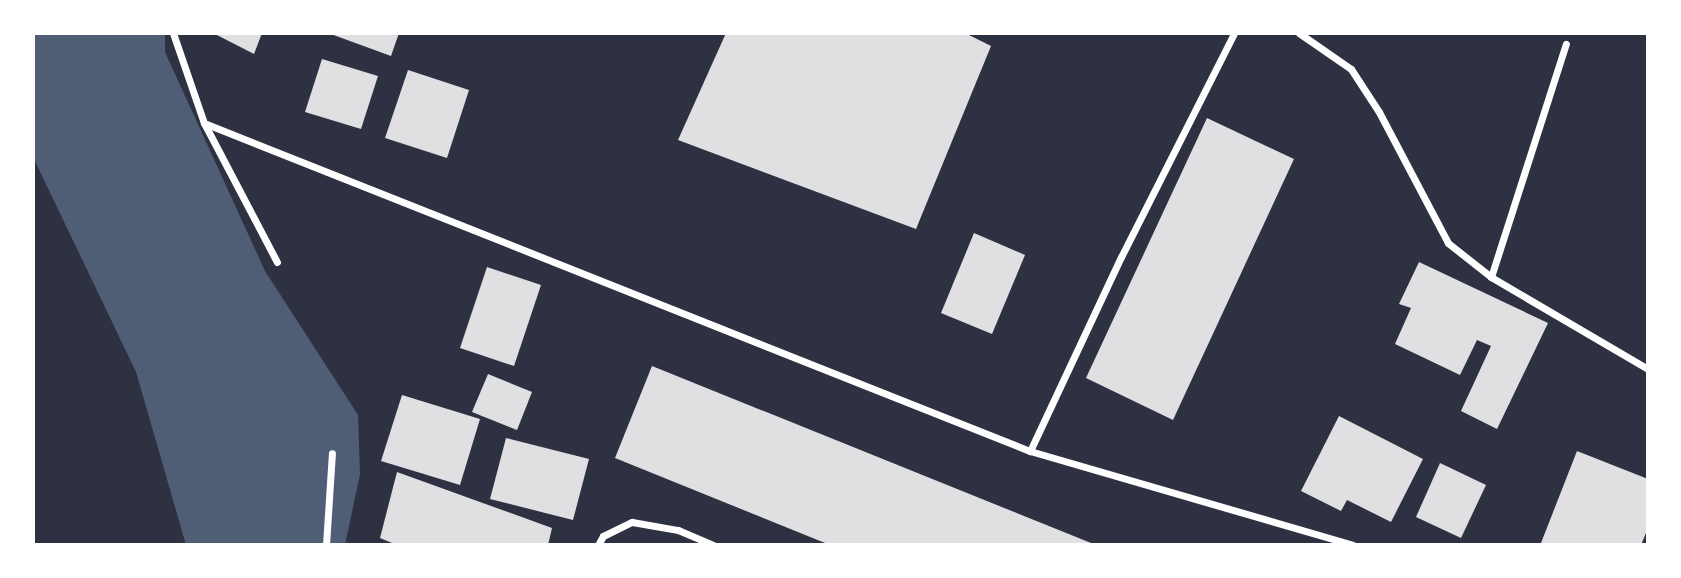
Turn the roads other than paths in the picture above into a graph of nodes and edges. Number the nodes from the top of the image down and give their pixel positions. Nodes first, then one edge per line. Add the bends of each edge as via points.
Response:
1 (173, 33) edge
2 (1234, 33) edge
3 (1299, 33) edge
4 (1566, 44) dead end
5 (204, 123) junction
6 (276, 262) dead end
7 (1491, 277) junction
8 (1648, 369) edge
9 (1030, 450) junction
10 (332, 453) dead end
11 (326, 545) edge
12 (598, 545) edge
13 (713, 545) edge
14 (1353, 545) edge

1 - 5 street
2 - 9 street
3 - 7 street via 1351,69 1448,243
4 - 7 street
5 - 6 street
5 - 9 street
7 - 8 street
9 - 14 street
10 - 11 street
12 - 13 street via 603,536 632,522 678,530

